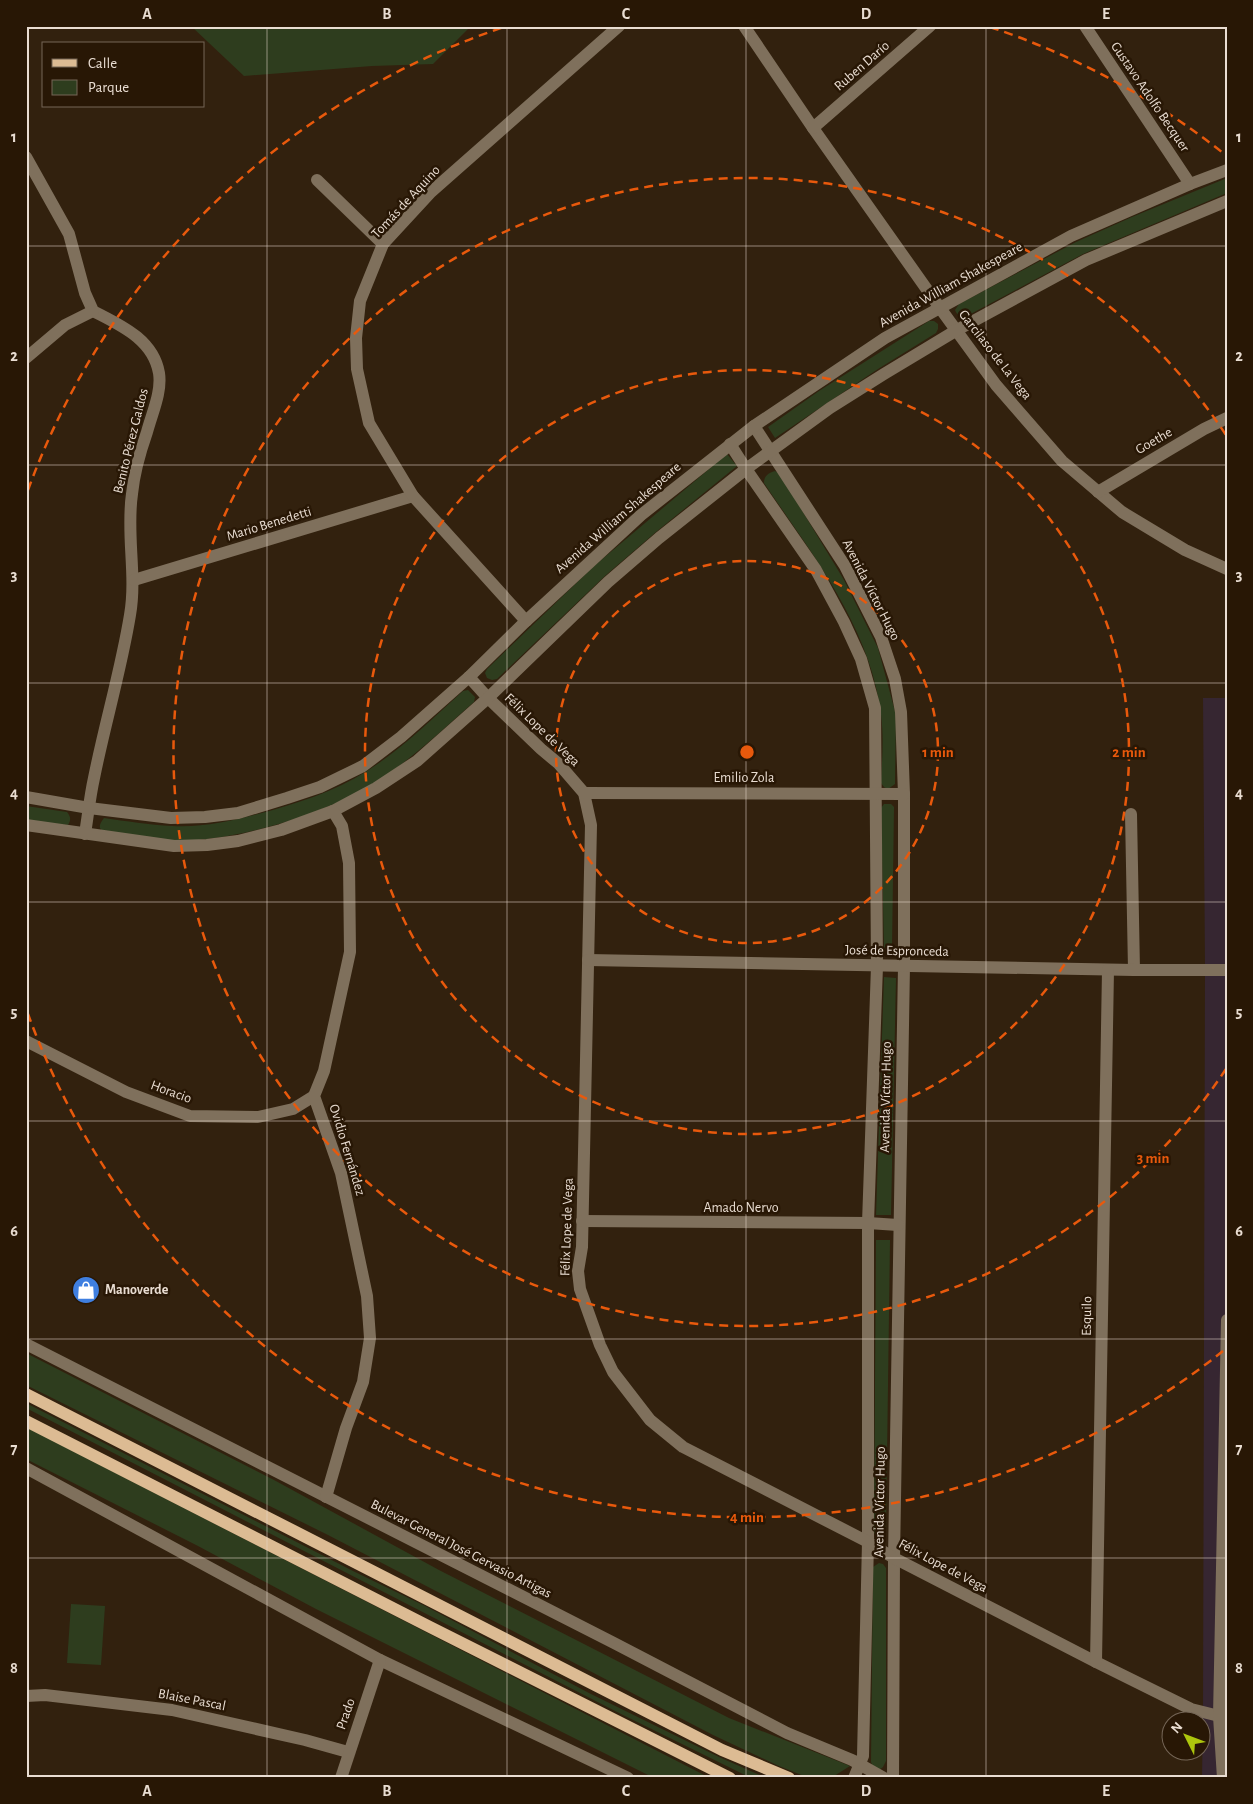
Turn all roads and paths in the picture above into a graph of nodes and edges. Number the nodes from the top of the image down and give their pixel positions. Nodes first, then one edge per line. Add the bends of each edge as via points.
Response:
1 (619, 26) edge
2 (744, 26) edge
3 (930, 26) edge
4 (1085, 26) edge
5 (813, 128) junction
6 (26, 157) edge
7 (1227, 170) edge
8 (317, 180) dead end
9 (1190, 184) junction
10 (1227, 201) edge
11 (383, 244) junction
12 (940, 308) junction
13 (93, 311) junction
14 (957, 330) junction
15 (26, 358) edge
16 (1227, 418) edge
17 (754, 426) junction
18 (730, 444) junction
19 (770, 451) junction
20 (746, 469) junction
21 (1098, 492) junction
22 (413, 496) junction
23 (1227, 569) edge
24 (134, 580) junction
25 (526, 621) junction
26 (469, 677) junction
27 (488, 698) junction
28 (584, 793) junction
29 (877, 794) junction
30 (904, 794) junction
31 (26, 797) edge
32 (90, 808) junction
33 (333, 811) junction
34 (1131, 814) dead end
35 (26, 825) edge
36 (85, 834) junction
37 (588, 960) junction
38 (877, 966) junction
39 (904, 966) junction
40 (1108, 970) junction
41 (1134, 970) junction
42 (1227, 970) edge
43 (26, 1041) edge
44 (314, 1096) junction
45 (582, 1221) junction
46 (868, 1224) junction
47 (898, 1226) junction
48 (1227, 1320) edge
49 (26, 1344) edge
50 (26, 1394) edge
51 (26, 1421) edge
52 (26, 1468) edge
53 (42, 1475) junction
54 (26, 1477) edge
55 (326, 1497) junction
56 (868, 1542) junction
57 (894, 1558) junction
58 (380, 1660) junction
59 (1096, 1662) junction
60 (26, 1696) edge
61 (1219, 1716) junction
62 (348, 1752) junction
63 (860, 1765) junction
64 (341, 1778) edge
65 (628, 1778) edge
66 (730, 1778) edge
67 (789, 1778) edge
68 (854, 1778) edge
69 (884, 1778) edge
70 (893, 1778) edge
71 (1223, 1778) edge

1 - 11 street, Tomás de Aquino via 431,192
2 - 5 street, Garcilaso de La Vega
3 - 5 street, Ruben Darío
4 - 9 street, Gustavo Adolfo Becquer
5 - 12 street, Garcilaso de La Vega
6 - 13 street via 69,234
7 - 9 street, Avenida William Shakespeare
8 - 11 street
9 - 12 street, Avenida William Shakespeare via 1071,236
10 - 14 street via 1086,260
11 - 22 street, Tomás de Aquino via 360,301 357,369 369,423
12 - 14 street, Garcilaso de La Vega
12 - 17 street, Avenida William Shakespeare via 886,338
13 - 15 street via 65,325
13 - 24 street, Benito Pérez Galdos via 135,334 155,360 159,372 160,388 132,493 130,515
14 - 19 street via 838,403
14 - 21 street, Garcilaso de La Vega via 996,385 1062,460
16 - 21 street, Goethe
17 - 18 street, Avenida William Shakespeare
17 - 19 street, Avenida Víctor Hugo
18 - 20 street, Avenida Víctor Hugo
18 - 25 street, Avenida William Shakespeare via 641,515
19 - 20 street
19 - 30 street, Avenida Víctor Hugo via 845,566 881,636 895,679 901,712
20 - 27 street via 608,582
20 - 29 street, Avenida Víctor Hugo via 816,570 861,659 876,708
21 - 23 street, Garcilaso de La Vega via 1122,512 1185,550
22 - 24 street, Mario Benedetti
22 - 25 street, Tomás de Aquino
24 - 32 street, Benito Pérez Galdos via 130,615
25 - 26 street, Avenida William Shakespeare
26 - 27 street, Félix Lope de Vega
26 - 32 street, Avenida William Shakespeare via 363,766 320,787 238,813 205,817 171,818
27 - 28 street, Félix Lope de Vega via 541,750 560,764
27 - 33 street via 417,761
28 - 29 street, Emilio Zola
28 - 37 street, Félix Lope de Vega via 591,825
29 - 30 street, Emilio Zola
29 - 38 street, Avenida Víctor Hugo
30 - 39 street, Avenida Víctor Hugo
31 - 32 street, Avenida William Shakespeare
32 - 36 street, Benito Pérez Galdos
33 - 36 street via 281,830 207,845 174,846
33 - 44 street, Ovidio Fernández via 342,826 349,863 350,952 324,1070
34 - 41 street
35 - 36 street
37 - 38 street, José de Espronceda
37 - 45 street, Félix Lope de Vega
38 - 39 street, José de Espronceda
38 - 46 street, Avenida Víctor Hugo
39 - 40 street, José de Espronceda
39 - 47 street, Avenida Víctor Hugo
40 - 41 street, José de Espronceda
40 - 59 street, Esquilo
41 - 42 street, José de Espronceda
43 - 44 street, Horacio via 126,1092 190,1116 258,1117 292,1109
44 - 55 street, Ovidio Fernández via 341,1173 368,1296 370,1338 363,1382
45 - 46 street, Amado Nervo
45 - 56 street, Félix Lope de Vega via 578,1271 589,1316 613,1372 650,1420 683,1447
46 - 47 street, Amado Nervo
46 - 56 street, Avenida Víctor Hugo
47 - 57 street, Avenida Víctor Hugo
48 - 61 street
49 - 55 street, Bulevar General José Gervasio Artigas
50 - 67 main road via 722,1750
51 - 66 main road
52 - 53 street
53 - 54 street
53 - 58 street
55 - 63 street, Bulevar General José Gervasio Artigas via 606,1638 787,1734
56 - 57 street, Félix Lope de Vega
56 - 63 street, Avenida Víctor Hugo via 863,1756
57 - 59 street, Félix Lope de Vega
57 - 70 street, Avenida Víctor Hugo
58 - 62 street, Prado
58 - 65 street
59 - 61 street, Félix Lope de Vega via 1191,1709
60 - 62 street, Blaise Pascal via 45,1694 172,1710
61 - 71 street
62 - 64 street, Prado
63 - 68 street, Avenida Víctor Hugo
63 - 69 street, Bulevar General José Gervasio Artigas

